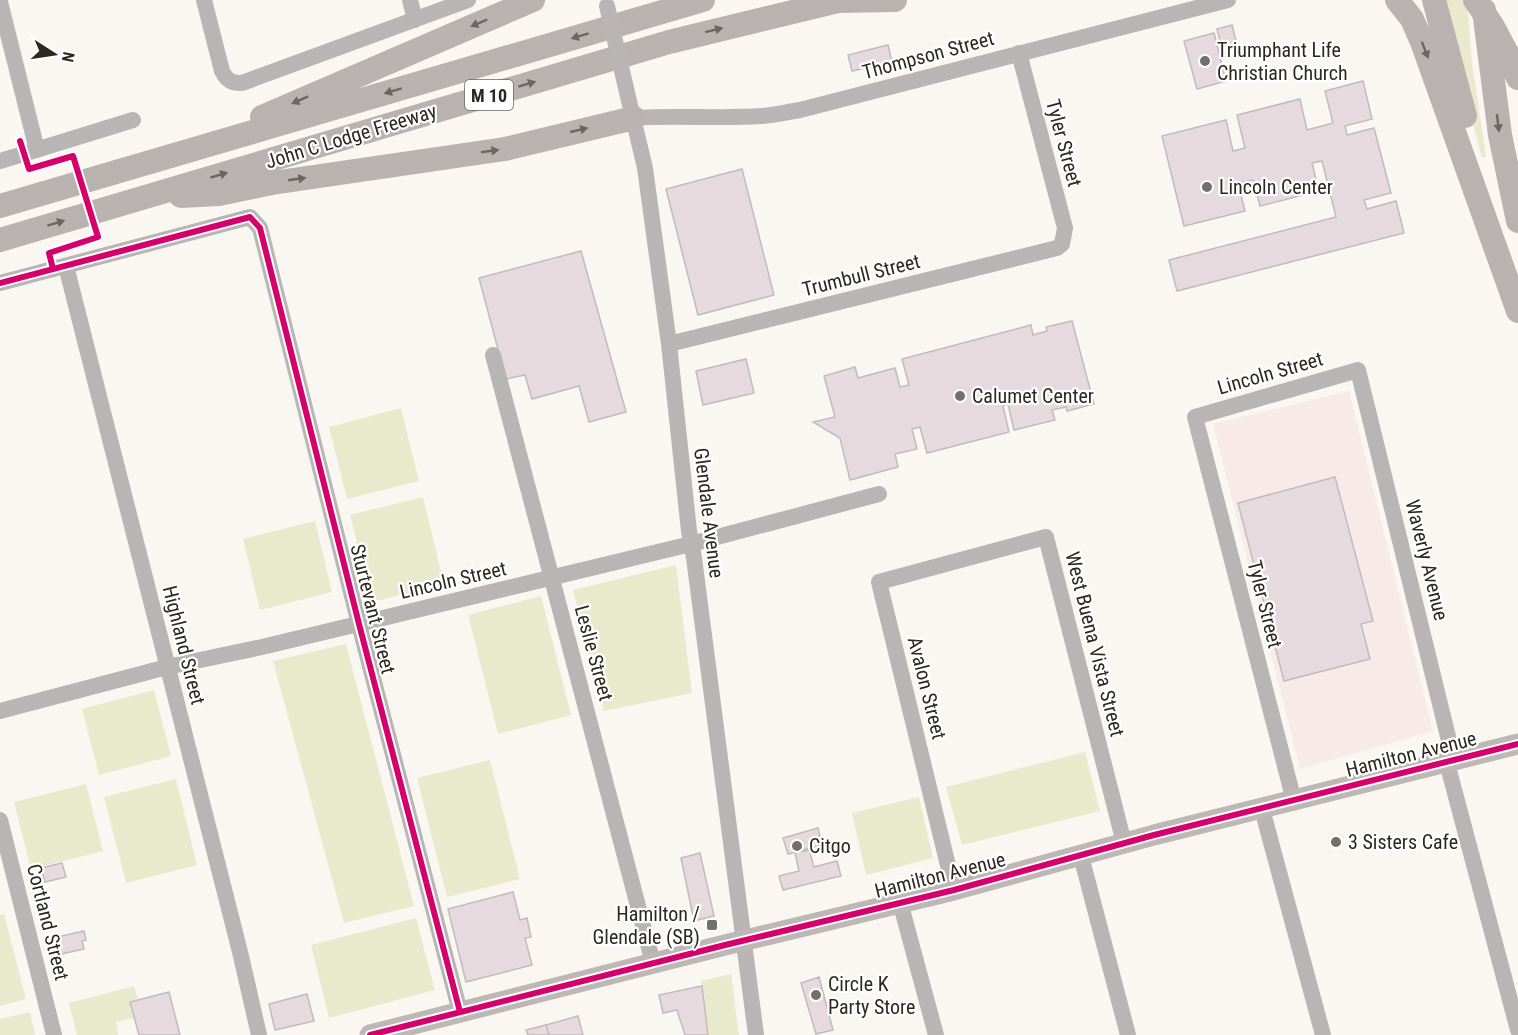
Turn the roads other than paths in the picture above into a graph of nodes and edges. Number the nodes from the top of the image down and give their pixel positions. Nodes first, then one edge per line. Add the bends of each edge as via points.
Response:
1 (204, 0) edge
2 (410, 0) edge
3 (468, 0) edge
4 (533, 0) edge
5 (704, 0) edge
6 (895, 0) edge
7 (1228, 0) edge
8 (1396, 0) edge
9 (1434, 0) edge
10 (1475, 0) edge
11 (1483, 0) edge
12 (840, 1) edge
13 (0, 2) edge
14 (606, 3) edge
15 (414, 20) junction
16 (1018, 53) junction
17 (1514, 67) edge
18 (634, 118) junction
19 (133, 120) dead end
20 (222, 142) junction
21 (37, 150) junction
22 (0, 161) edge
23 (143, 198) junction
24 (0, 206) edge
25 (1518, 221) edge
26 (0, 240) edge
27 (1062, 244) joint
28 (66, 266) junction
29 (0, 283) edge
30 (1518, 283) edge
31 (1518, 311) edge
32 (669, 344) junction
33 (493, 355) dead end
34 (1358, 370) joint
35 (1195, 417) joint
36 (879, 494) dead end
37 (691, 544) junction
38 (965, 559) joint
39 (552, 578) junction
40 (359, 624) junction
41 (167, 667) junction
42 (0, 711) edge
43 (1518, 744) edge
44 (1451, 762) junction
45 (1294, 801) junction
46 (1262, 809) junction
47 (0, 820) edge
48 (1124, 843) junction
49 (1081, 856) junction
50 (954, 890) junction
51 (900, 902) junction
52 (744, 940) junction
53 (652, 963) junction
54 (460, 1012) junction
55 (1518, 1030) edge
56 (54, 1035) edge
57 (259, 1035) edge
58 (370, 1035) edge
59 (756, 1035) edge
60 (936, 1035) edge
61 (1128, 1035) edge
62 (1323, 1035) edge

1 - 15 street via 222,71 229,81 242,83
2 - 15 street
3 - 15 street
4 -> 20 highway via 249,122
5 -> 20 highway, John C Lodge Freeway / M 10
6 - 12 highway, John C Lodge Freeway
7 - 16 street, Thompson Street
8 -> 31 highway via 1412,19 1422,42
9 - 30 highway
10 - 17 highway, bridge
11 -> 25 highway via 1500,135
23 -> 12 highway, John C Lodge Freeway / M 10 via 669,42
13 - 21 street
14 - 18 street, Glendale Avenue, bridge
16 - 18 street, Thompson Street via 800,110 762,116
16 - 27 street, Tyler Street via 1065,228
23 -> 18 highway via 219,194 505,149
18 - 32 street, Glendale Avenue via 645,168
19 - 21 street
20 - 24 highway, John C Lodge Freeway / M 10
21 - 22 street
26 -> 23 highway, John C Lodge Freeway / M 10
27 - 32 street, Trumbull Street via 1052,251
28 - 29 street
28 - 40 street, Sturtevant Street via 250,217 260,228
28 - 41 street, Highland Street
32 - 37 street, Glendale Avenue
33 - 39 street, Leslie Street
34 - 35 street, Lincoln Street
34 - 44 street, Waverly Avenue
35 - 45 street, Tyler Street
36 - 37 street, Lincoln Street
37 - 39 street, Lincoln Street
37 - 52 street, Glendale Avenue
38 - 48 street, West Buena Vista Street via 1046,537
38 - 50 street, Avalon Street via 879,582
39 - 40 street, Lincoln Street
39 - 53 street, Leslie Street
40 - 41 street, Lincoln Street
40 - 54 street, Sturtevant Street
41 - 42 street, Lincoln Street
41 - 57 street, Highland Street
43 - 44 main road, Hamilton Avenue
44 - 45 main road, Hamilton Avenue
44 - 55 street, Waverly Avenue
45 - 46 main road, Hamilton Avenue
46 - 48 main road, Hamilton Avenue
46 - 62 street
47 - 56 street, Cortland Street
48 - 49 main road, Hamilton Avenue
49 - 50 main road, Hamilton Avenue
49 - 61 street
50 - 51 main road, Hamilton Avenue
51 - 52 main road, Hamilton Avenue
51 - 60 street
52 - 53 main road, Hamilton Avenue
52 - 59 street, Glendale Avenue
53 - 54 main road, Hamilton Avenue
54 - 58 main road, Hamilton Avenue

